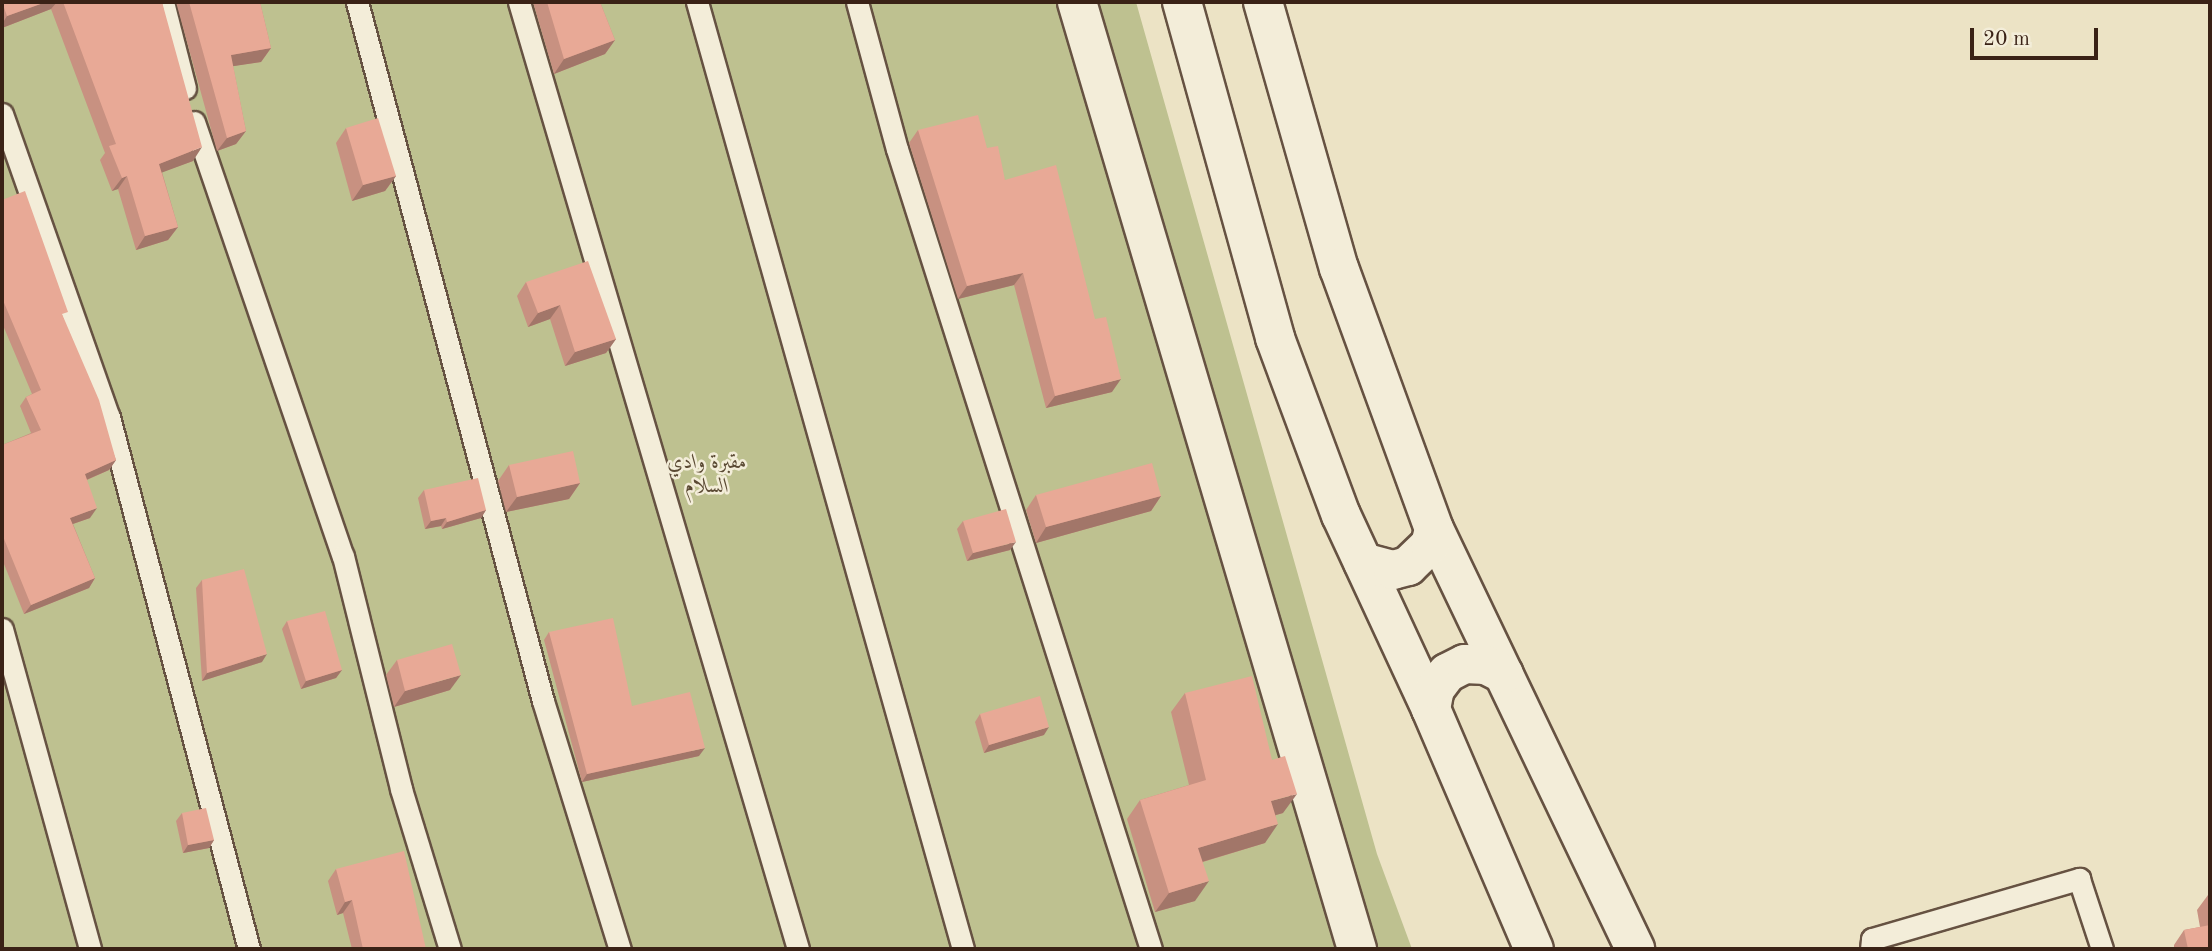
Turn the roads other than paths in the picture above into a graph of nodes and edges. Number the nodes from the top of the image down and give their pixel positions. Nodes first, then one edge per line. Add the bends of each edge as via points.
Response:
1 (163, 2) edge
2 (357, 2) edge
3 (519, 2) edge
4 (697, 2) edge
5 (857, 2) edge
6 (1077, 2) edge
7 (1182, 2) edge
8 (1263, 2) edge
9 (2, 114) edge
10 (1434, 529) junction
11 (1363, 562) junction
12 (2, 629) edge
13 (1504, 674) junction
14 (1431, 709) junction
15 (90, 949) edge
16 (249, 949) edge
17 (450, 949) edge
18 (620, 949) edge
19 (798, 949) edge
20 (963, 949) edge
21 (1151, 949) edge
22 (1357, 949) edge
23 (1534, 949) edge
24 (1635, 949) edge
25 (1871, 949) edge
26 (2102, 949) edge

1 - 17 lane via 197,132 343,556 401,789
2 - 18 lane via 543,701
3 - 19 lane
4 - 20 lane
5 - 21 lane via 897,149
6 - 22 main road
7 - 11 main road via 1275,338
8 - 10 main road via 1339,268
9 - 16 lane via 109,417
10 - 11 main road via 1425,551 1408,566 1393,570
10 - 13 main road
11 - 14 main road
12 - 15 lane
13 - 14 main road via 1486,664 1465,664 1447,673 1435,689
13 - 24 main road
14 - 23 main road
25 - 26 lane via 1872,939 2079,879

